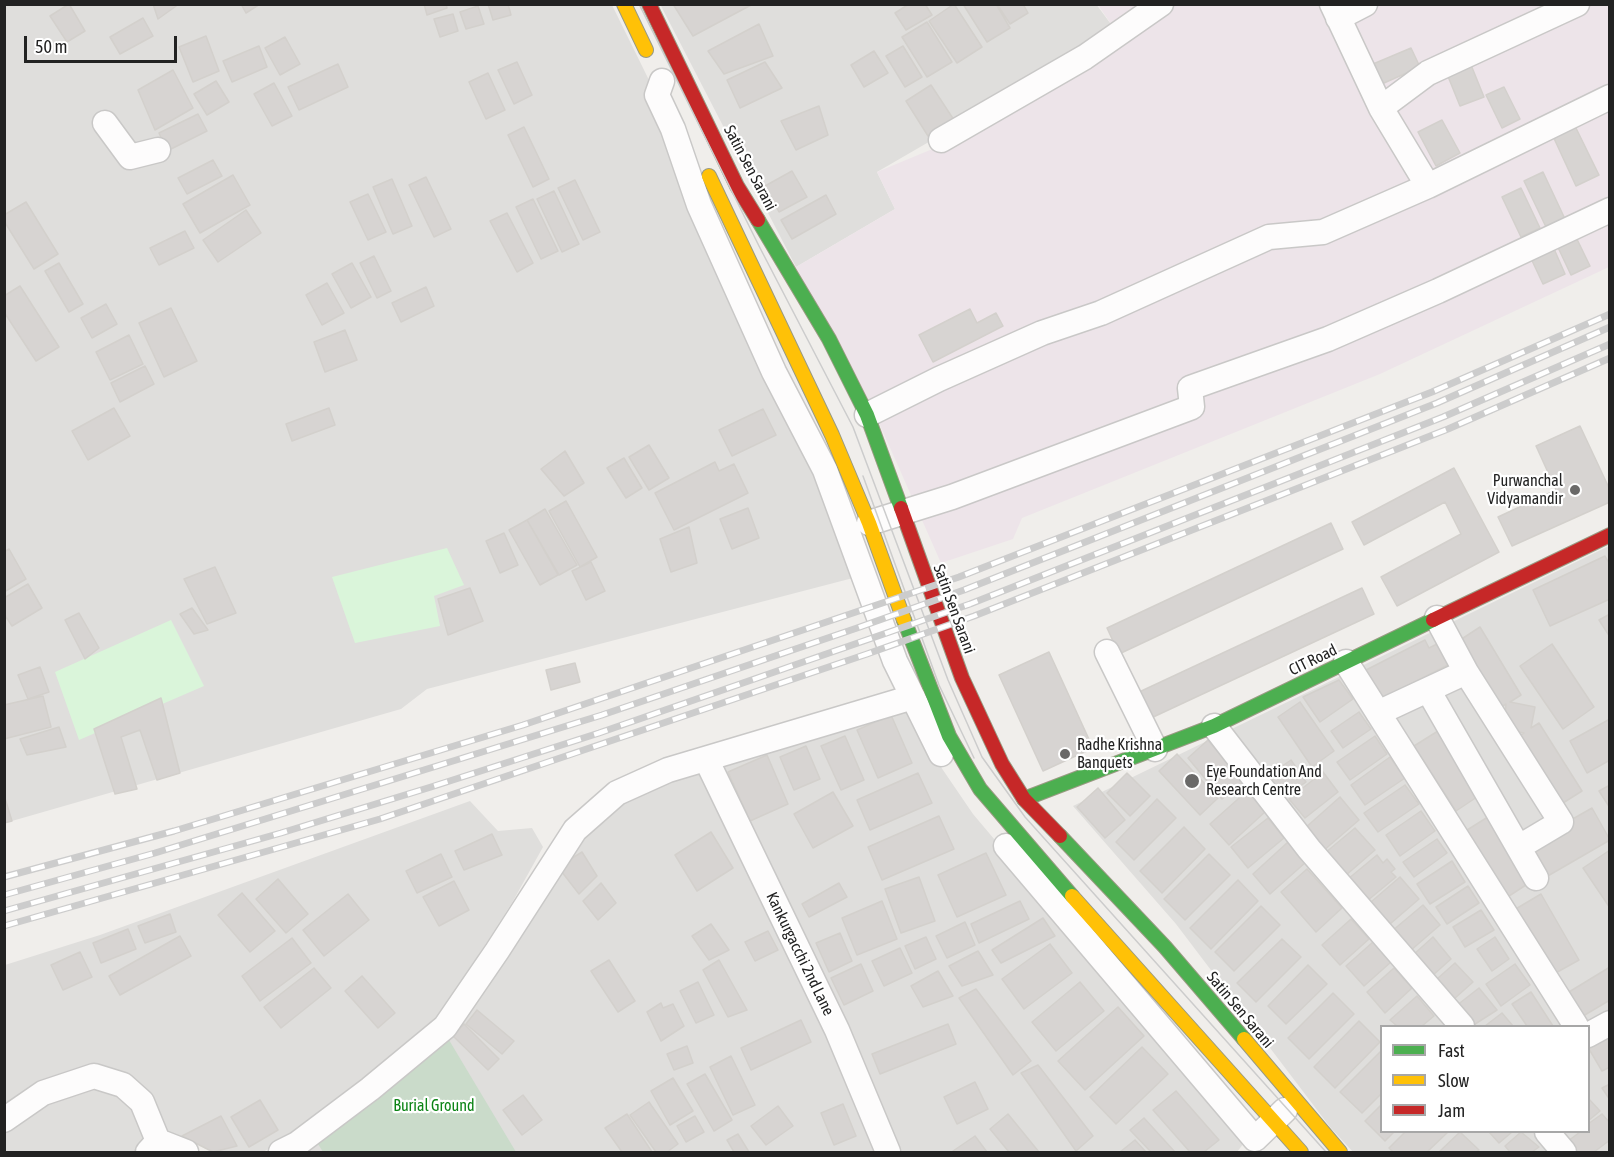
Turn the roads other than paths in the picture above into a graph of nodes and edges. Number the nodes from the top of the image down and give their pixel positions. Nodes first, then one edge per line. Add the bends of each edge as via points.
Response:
1 (624, 4) edge
2 (1161, 4) edge
3 (1365, 4) edge
4 (1576, 4) edge
5 (649, 5) edge
6 (1335, 11) edge
7 (662, 81) junction
8 (1610, 97) edge
9 (1381, 108) junction
10 (105, 123) dead end
11 (941, 140) dead end
12 (693, 145) dead end
13 (158, 150) dead end
14 (704, 167) dead end
15 (1428, 186) junction
16 (1610, 210) edge
17 (867, 415) junction
18 (903, 512) junction
19 (869, 523) junction
20 (1610, 535) edge
21 (1437, 618) junction
22 (1107, 651) dead end
23 (1346, 662) junction
24 (1466, 672) junction
25 (1428, 690) junction
26 (913, 697) junction
27 (1378, 713) junction
28 (1214, 726) junction
29 (1155, 748) junction
30 (706, 759) junction
31 (1024, 799) junction
32 (1519, 847) junction
33 (1536, 878) dead end
34 (1610, 1023) edge
35 (1461, 1025) edge
36 (1575, 1025) edge
37 (1590, 1034) edge
38 (1295, 1101) junction
39 (4, 1120) edge
40 (1274, 1121) junction
41 (1549, 1133) edge
42 (1250, 1146) edge
43 (153, 1147) edge
44 (186, 1152) edge
45 (281, 1152) edge
46 (888, 1152) edge
47 (1301, 1152) edge
48 (1340, 1152) edge
49 (1564, 1152) edge

1 - 7 main road
2 - 11 street via 1085,57
3 - 6 street
4 - 9 street via 1428,73
5 - 17 main road, Satin Sen Sarani via 737,186 830,339
6 - 9 street
7 - 12 main road
7 - 26 street via 657,95 699,205 774,372 825,470 895,661
8 - 15 street
9 - 15 street
10 - 13 street via 130,157
14 - 19 main road via 832,435
15 - 17 street via 1323,232 1269,237 1101,313 1041,333
16 - 18 street via 1328,339 1190,388 1192,407
17 - 18 main road, Satin Sen Sarani
18 - 19 street
18 - 31 main road, Satin Sen Sarani via 966,688 1002,764
19 - 40 main road via 927,684 980,789
20 - 21 main road, CIT Road
21 - 23 main road, CIT Road
21 - 24 street
22 - 29 street
23 - 27 street
23 - 28 main road, CIT Road
24 - 25 street
24 - 32 street via 1561,822
25 - 27 street
25 - 32 street
26 - 30 street
26 - 42 street via 939,750 981,815
27 - 36 street
28 - 29 main road, CIT Road
28 - 35 street via 1309,849
29 - 31 main road, CIT Road
30 - 45 street via 668,770 617,793 575,830 445,1027 370,1089
30 - 46 street, Kankurgacchi 2nd Lane via 837,1030
31 - 38 main road, Satin Sen Sarani via 1165,946
32 - 33 street
34 - 37 street
38 - 40 street
38 - 48 main road, Satin Sen Sarani
39 - 43 street via 43,1093 94,1076 123,1085 142,1102
40 - 42 street
40 - 47 main road
41 - 49 street
43 - 44 street

